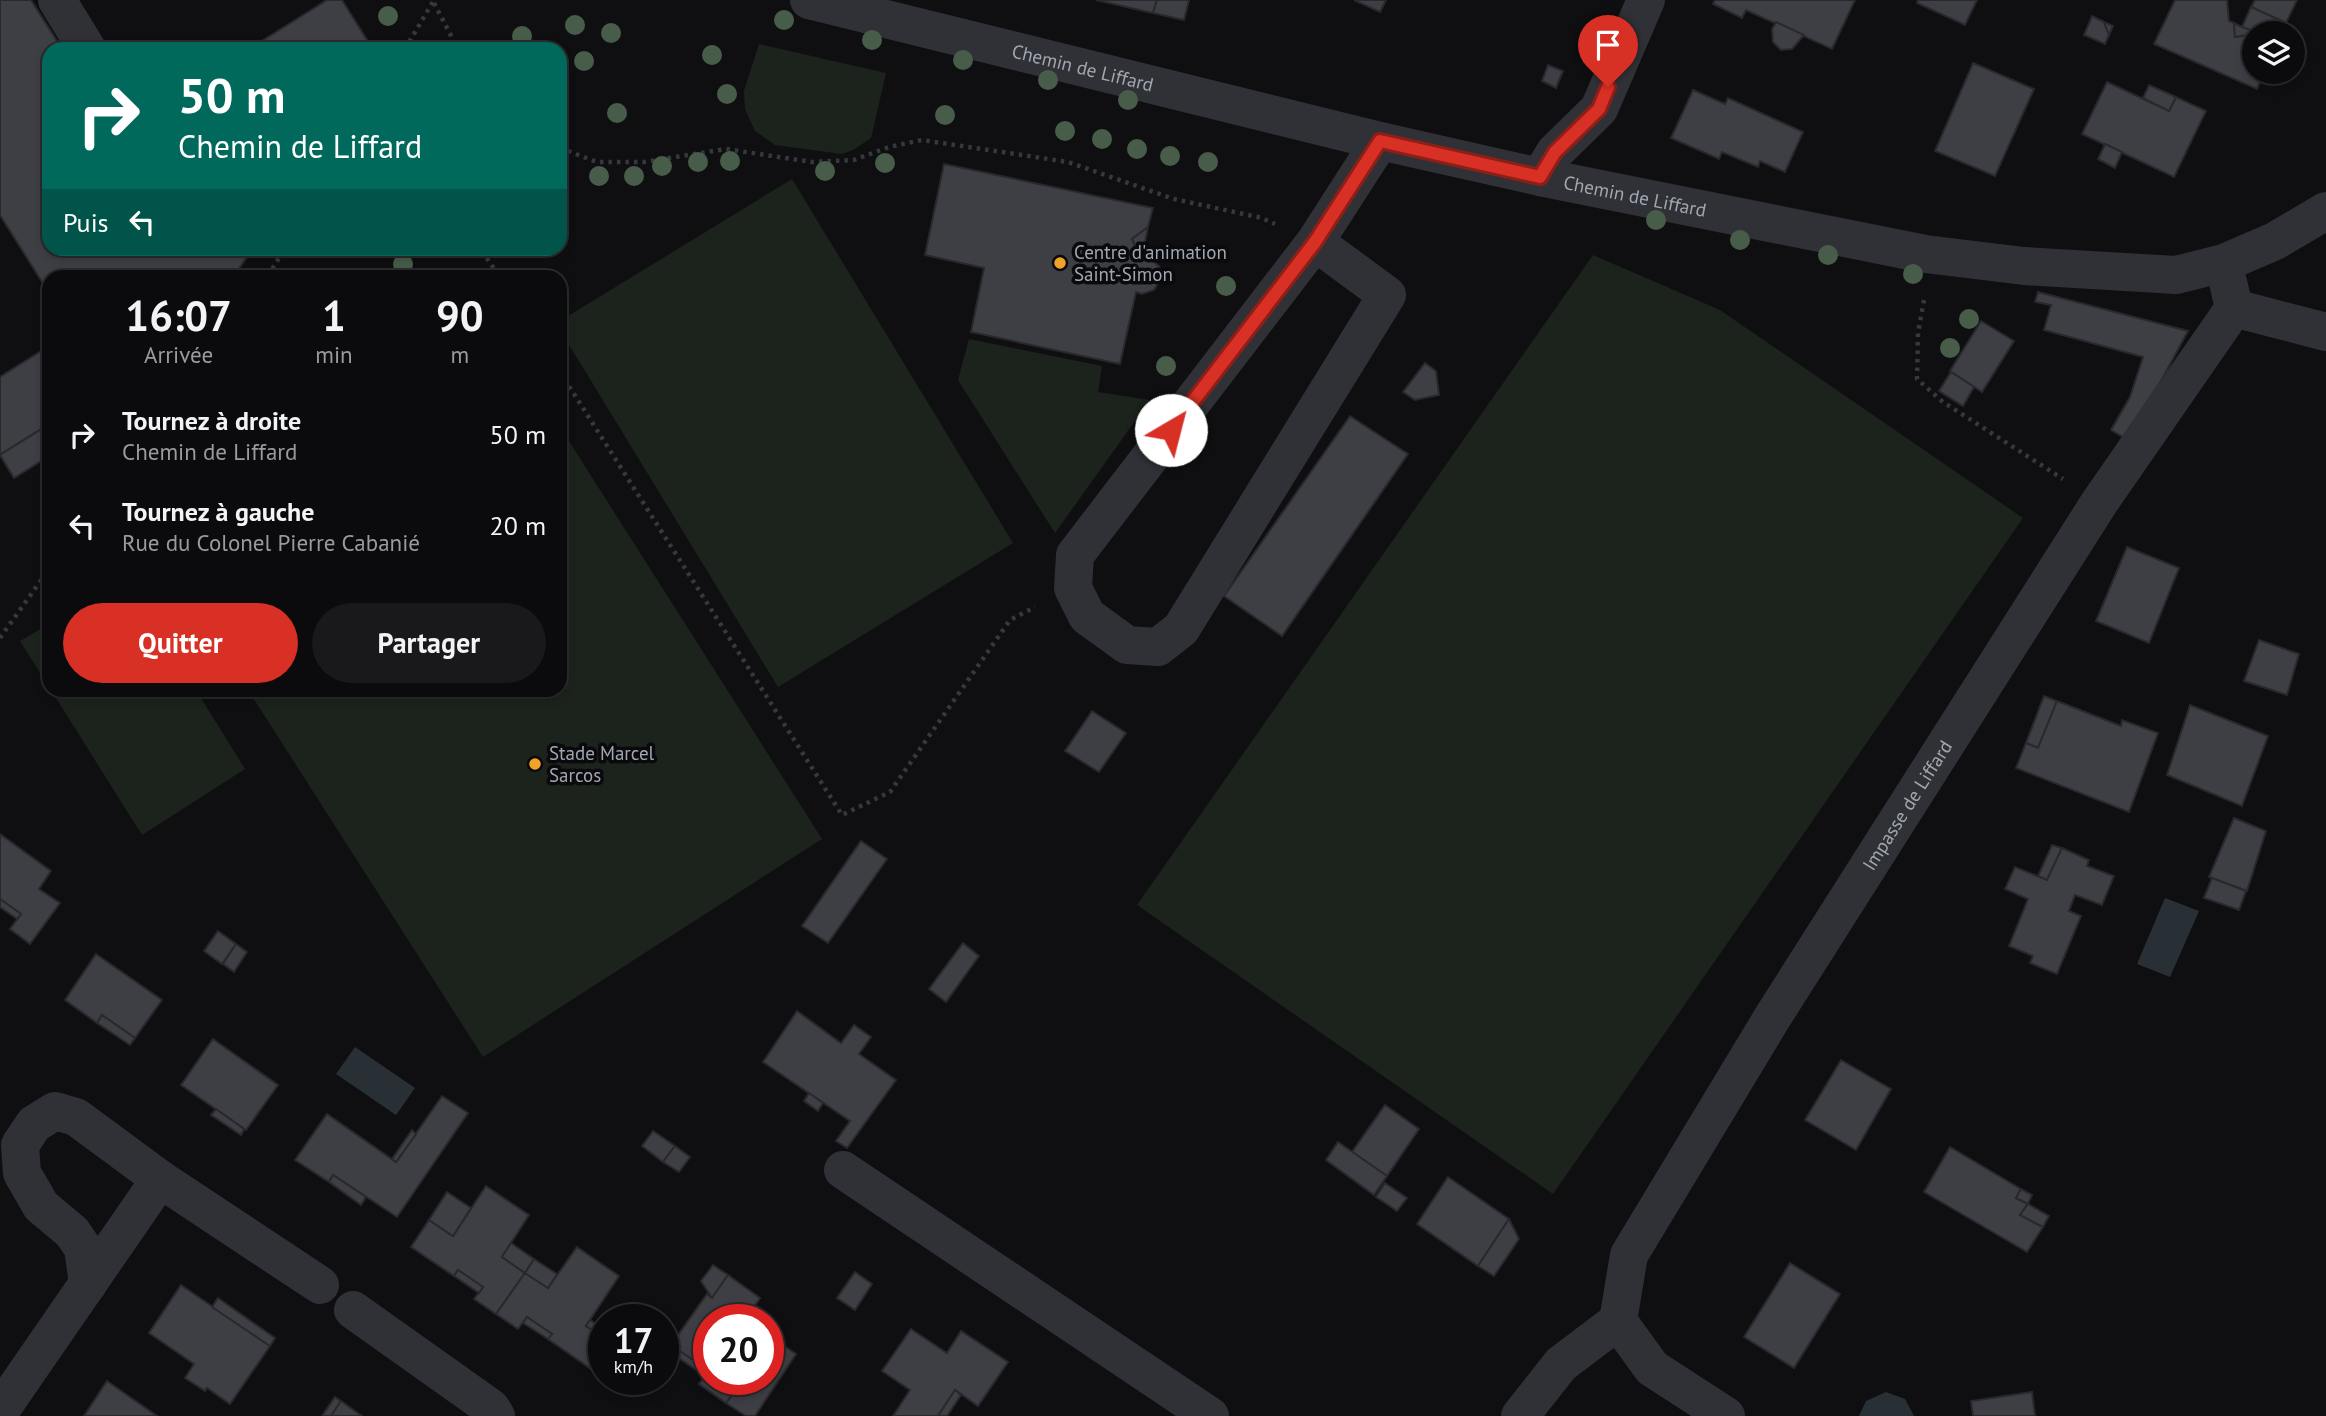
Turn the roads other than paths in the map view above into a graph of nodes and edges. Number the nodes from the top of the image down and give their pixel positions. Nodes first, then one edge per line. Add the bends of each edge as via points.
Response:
1 (57, 0) edge
2 (809, 0) edge
3 (1646, 0) edge
4 (82, 42) edge
5 (1380, 141) junction
6 (1540, 177) junction
7 (2326, 211) edge
8 (1315, 242) junction
9 (2224, 263) junction
10 (2234, 308) junction
11 (2326, 332) edge
12 (843, 1170) dead end
13 (160, 1179) junction
14 (88, 1284) junction
15 (320, 1285) dead end
16 (353, 1310) dead end
17 (1618, 1321) junction
18 (0, 1411) edge
19 (496, 1416) edge
20 (1210, 1416) edge
21 (1520, 1416) edge
22 (1726, 1416) edge

1 - 4 street
2 - 5 street, Chemin de Liffard
3 - 6 street via 1599,109 1555,152
5 - 6 street, Chemin de Liffard
5 - 8 street
6 - 9 street, Chemin de Liffard via 1925,254 2024,266 2176,275
7 - 9 street, Chemin de Liffard via 2276,241
8 - 8 street via 1075,555 1073,588 1087,616 1127,645 1158,647 1181,629 1387,295
9 - 10 street
10 - 11 street
10 - 17 street, Impasse de Liffard via 2099,503 1772,1018 1629,1255
12 - 20 street
13 - 14 street
13 - 14 street via 76,1116 55,1111 34,1124 20,1145 22,1173 41,1206 72,1232 83,1248
13 - 15 street
14 - 18 street
16 - 19 street
17 - 21 street via 1561,1364
17 - 22 street via 1652,1368

